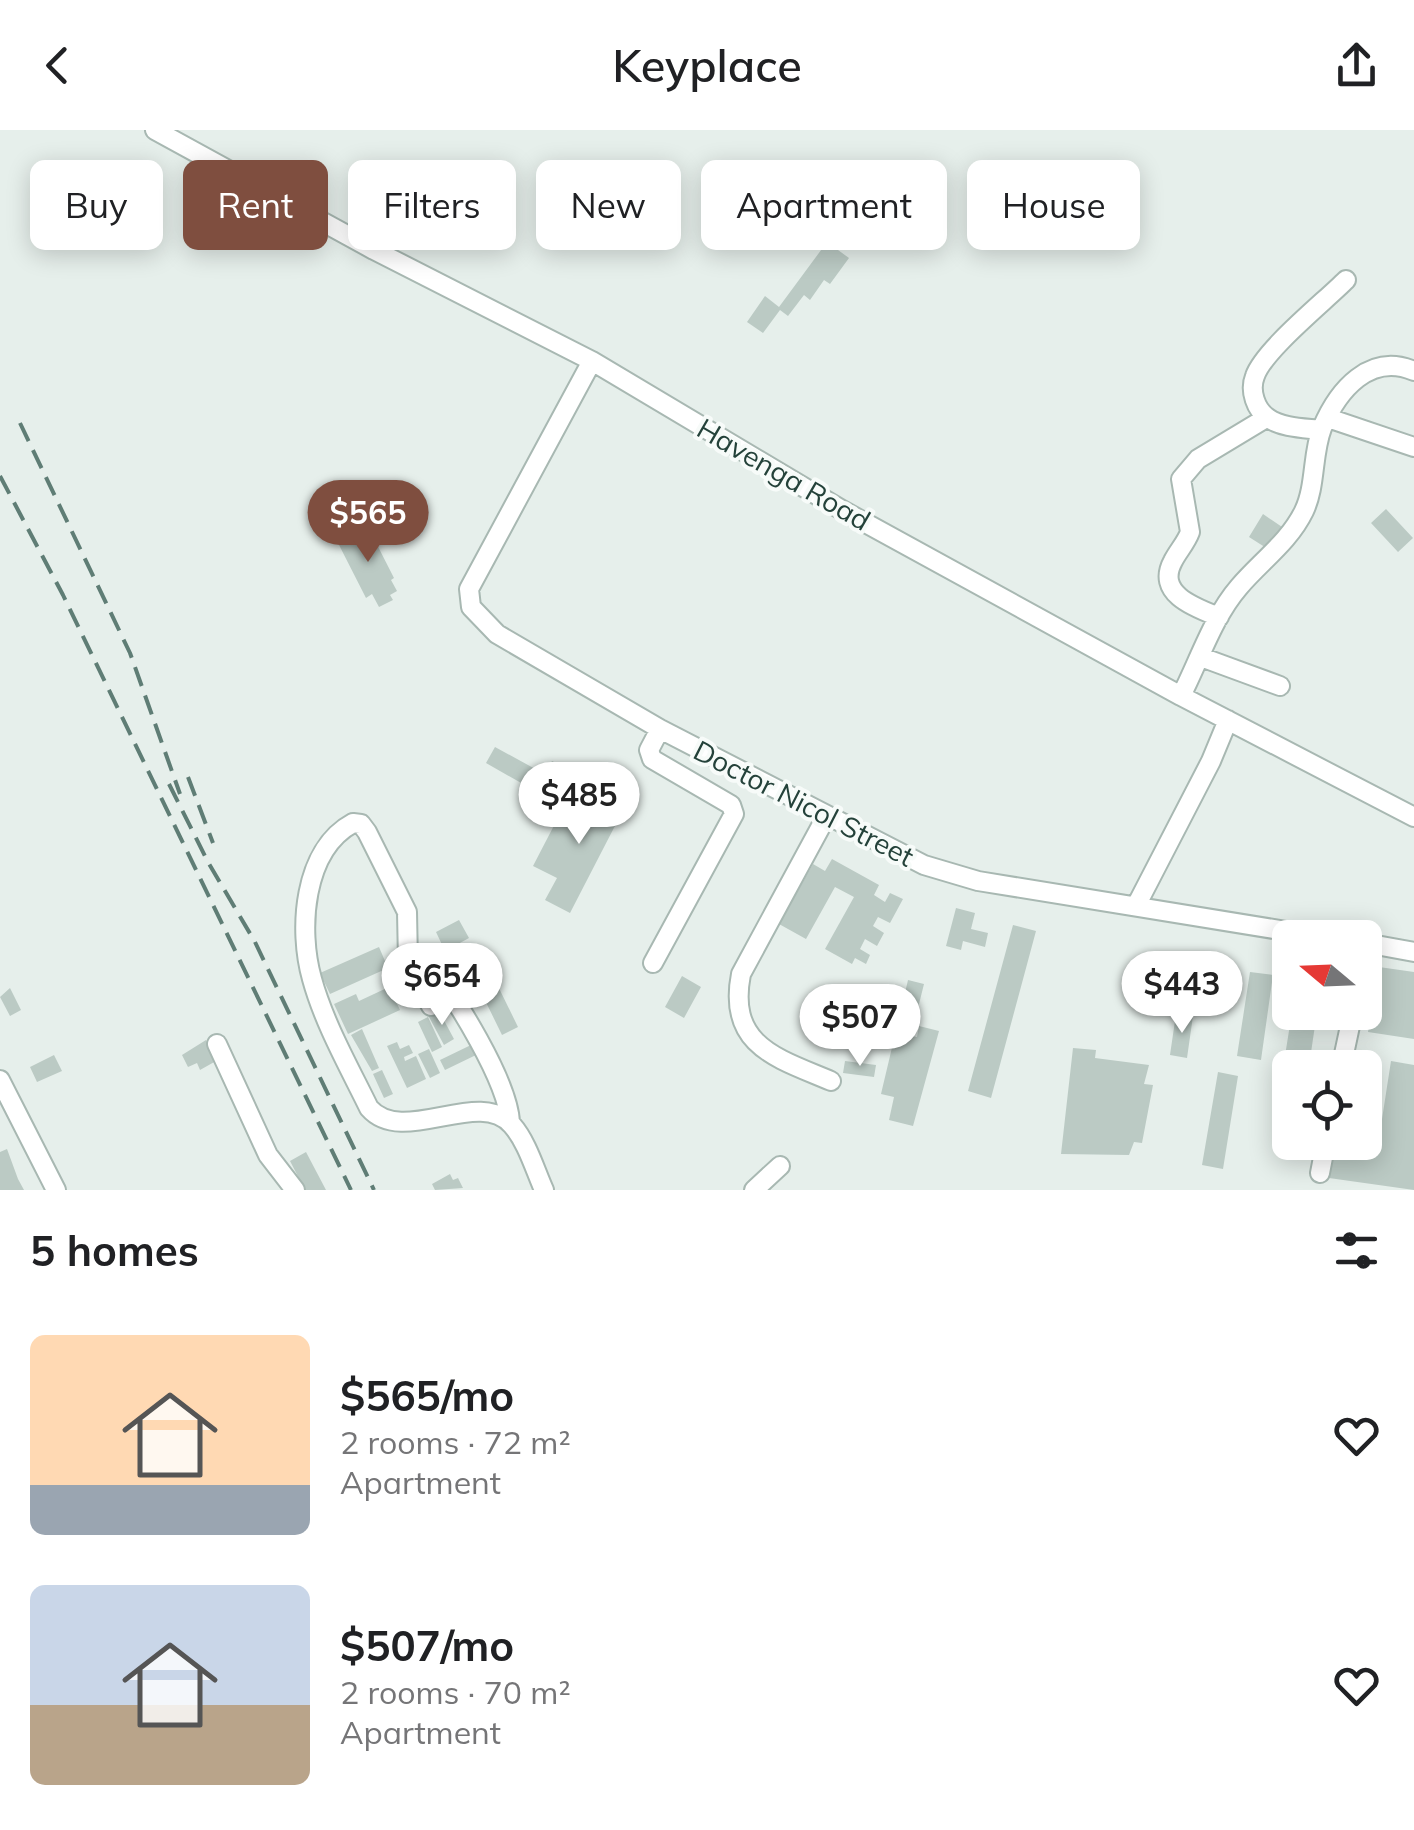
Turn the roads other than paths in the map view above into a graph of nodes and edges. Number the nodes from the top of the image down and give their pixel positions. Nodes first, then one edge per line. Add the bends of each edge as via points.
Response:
1 (155, 130) edge
2 (1346, 280) dead end
3 (592, 361) junction
4 (1414, 371) edge
5 (1266, 418) junction
6 (1325, 424) junction
7 (1414, 447) edge
8 (1219, 617) junction
9 (1201, 657) junction
10 (1280, 686) dead end
11 (1181, 696) junction
12 (1228, 720) junction
13 (660, 728) junction
14 (826, 817) junction
15 (1414, 817) edge
16 (1136, 906) junction
17 (1272, 928) edge
18 (1382, 949) edge
19 (1414, 952) edge
20 (429, 963) dead end
21 (653, 963) dead end
22 (431, 1006) dead end
23 (217, 1044) dead end
24 (830, 1082) dead end
25 (2, 1089) edge
26 (510, 1122) junction
27 (1323, 1160) edge
28 (780, 1166) dead end
29 (1320, 1173) dead end
30 (56, 1190) edge
31 (295, 1190) edge
32 (544, 1190) edge
33 (754, 1190) edge

1 - 3 street, Havenga Road
2 - 5 street via 1261,365 1253,393
3 - 11 street, Havenga Road via 842,510
3 - 13 street, Doctor Nicol Street via 474,573 468,598 497,634
4 - 6 street via 1391,364 1368,370 1350,384
5 - 6 street
5 - 8 street via 1198,459 1181,478 1190,532 1169,581 1183,602
6 - 7 street
6 - 8 street via 1305,510
8 - 9 street
9 - 10 street
9 - 11 street
11 - 12 street, Havenga Road
12 - 15 street, Havenga Road
12 - 16 street
13 - 14 street, Doctor Nicol Street
13 - 21 street via 649,750 652,760 732,804 734,814
14 - 16 street, Doctor Nicol Street via 953,874
14 - 24 street via 738,991 744,1024 762,1050
16 - 17 street, Doctor Nicol Street
18 - 19 street
20 - 26 street via 463,1009
22 - 26 street via 408,962 405,905 367,832 357,823 347,826 316,866 307,950 317,995 369,1108 392,1122 476,1112
23 - 31 street via 268,1155
25 - 30 street
26 - 32 street
27 - 29 street
28 - 33 street

